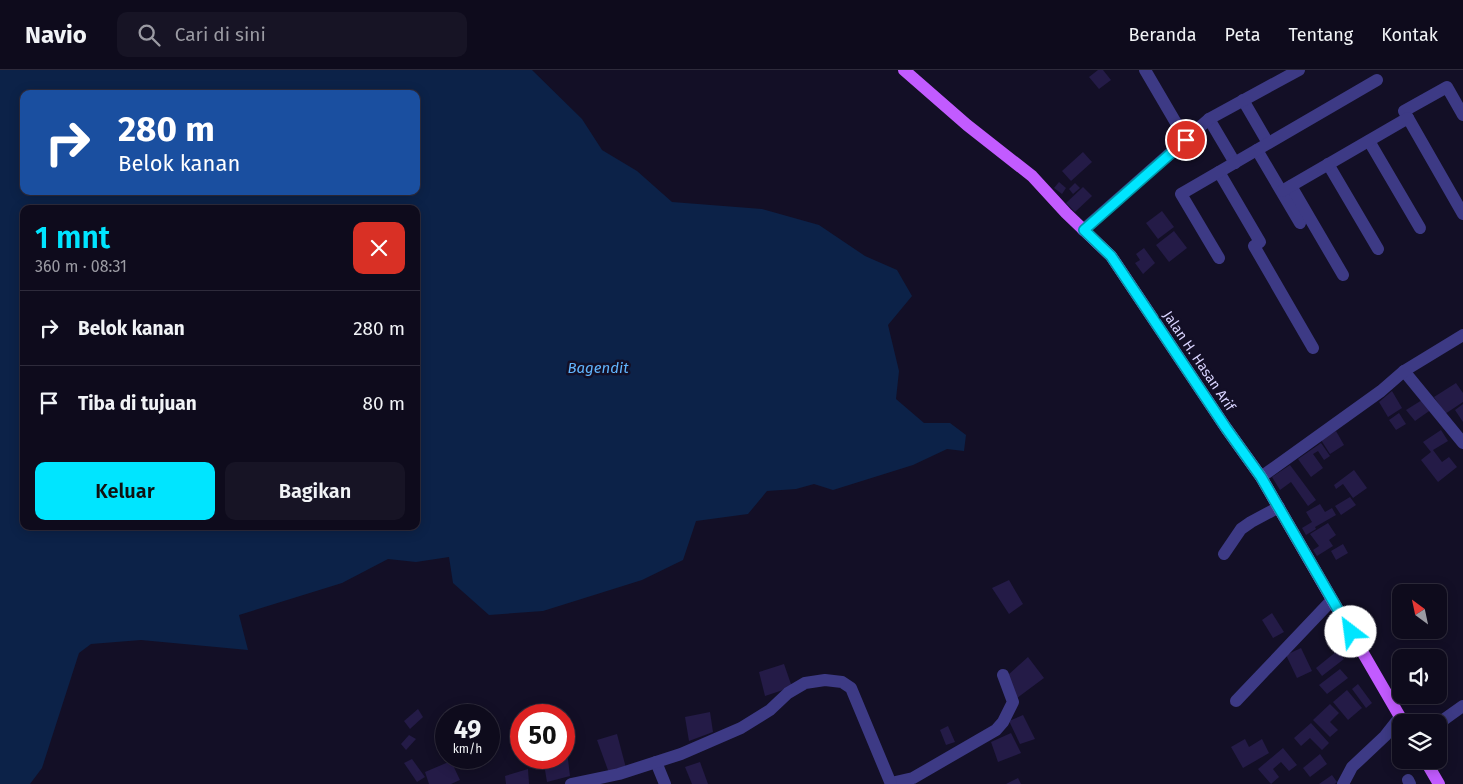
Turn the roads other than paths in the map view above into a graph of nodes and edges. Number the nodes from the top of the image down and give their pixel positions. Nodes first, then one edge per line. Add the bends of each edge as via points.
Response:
1 (904, 70) edge
2 (1145, 70) edge
3 (1299, 70) edge
4 (1378, 80) dead end
5 (1243, 100) junction
6 (1463, 115) edge
7 (1408, 118) junction
8 (1209, 119) junction
9 (1186, 140) junction
10 (1369, 140) junction
11 (1263, 146) junction
12 (1235, 163) junction
13 (1328, 164) junction
14 (1220, 172) junction
15 (1286, 188) junction
16 (1463, 214) edge
17 (1300, 223) dead end
18 (1420, 228) dead end
19 (1084, 230) junction
20 (1378, 249) dead end
21 (1219, 258) dead end
22 (1343, 275) dead end
23 (1463, 335) edge
24 (1313, 348) dead end
25 (1404, 371) junction
26 (1463, 443) edge
27 (1261, 477) junction
28 (1279, 507) junction
29 (1224, 554) dead end
30 (1332, 600) junction
31 (1003, 675) dead end
32 (1236, 701) dead end
33 (1463, 706) edge
34 (1398, 714) edge
35 (1447, 717) edge
36 (1392, 729) edge
37 (656, 762) junction
38 (1430, 769) edge
39 (1347, 781) edge
40 (891, 783) edge
41 (571, 784) edge
42 (665, 784) edge
43 (1439, 784) edge

1 - 19 main road, Jalan H. Hasan Arif via 1032,176
2 - 9 street
3 - 5 street
4 - 11 street
5 - 8 street
5 - 11 street
6 - 7 street via 1446,87 1404,112
7 - 10 street
7 - 16 street
8 - 9 street
8 - 12 street
9 - 19 street
10 - 13 street
10 - 18 street
11 - 12 street
11 - 15 street
12 - 14 street
13 - 15 street
13 - 20 street
14 - 21 street via 1181,194
14 - 24 street via 1260,242 1254,246
15 - 17 street
15 - 22 street
19 - 27 main road, Jalan H. Hasan Arif via 1111,256
23 - 25 street
25 - 26 street
25 - 27 street
27 - 28 main road, Jalan H. Hasan Arif
28 - 29 street via 1241,529
28 - 30 main road, Jalan H. Hasan Arif
30 - 32 street
30 - 34 main road, Jalan H. Hasan Arif
31 - 40 street via 1013,702 996,730 913,778
33 - 35 street
36 - 39 street via 1352,767
37 - 40 street via 741,728 805,683 825,680 842,682 851,688
37 - 41 street
37 - 42 street
38 - 43 main road

